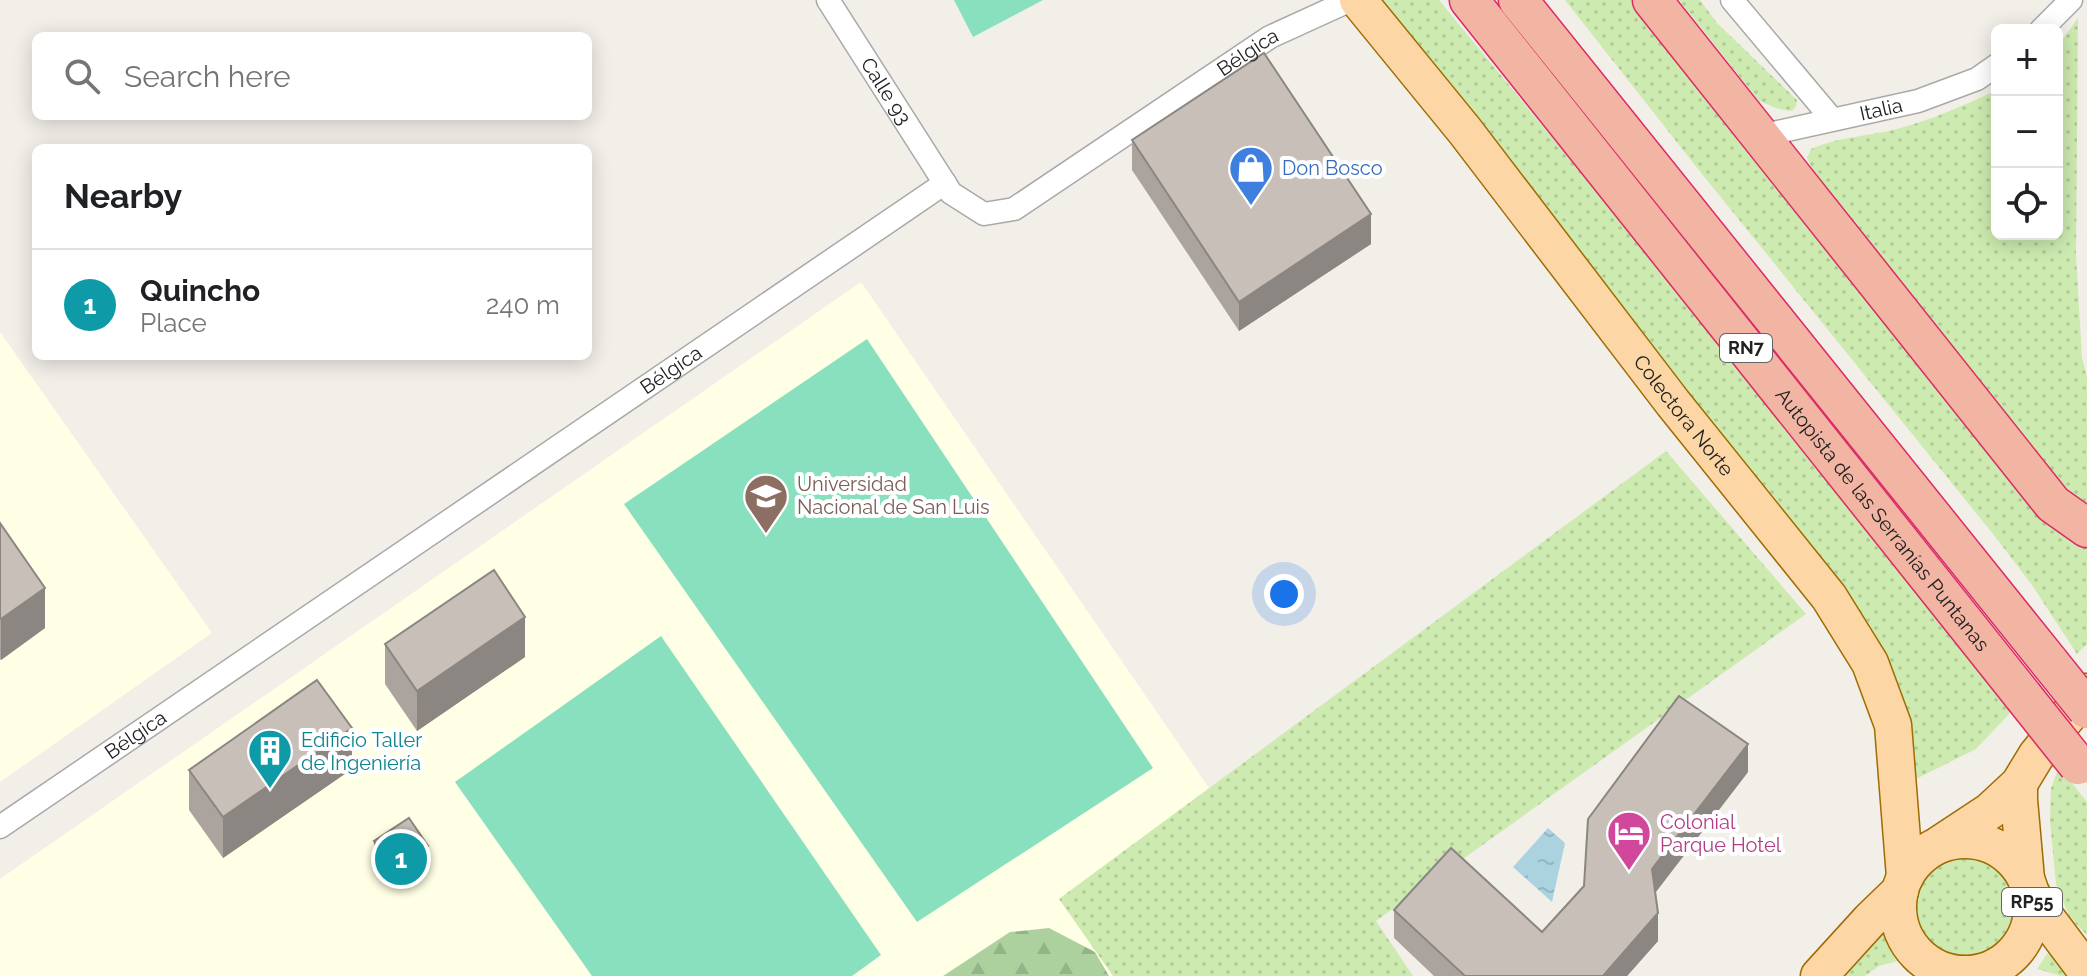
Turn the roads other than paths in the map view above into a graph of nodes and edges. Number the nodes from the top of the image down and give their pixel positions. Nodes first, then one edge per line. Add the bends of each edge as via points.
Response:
1 (828, 0) edge
2 (1351, 0) edge
3 (1358, 0) edge
4 (1469, 0) edge
5 (1518, 0) edge
6 (1652, 0) edge
7 (1732, 0) edge
8 (2071, 0) edge
9 (2047, 24) edge
10 (1991, 69) edge
11 (1832, 119) junction
12 (1760, 136) junction
13 (945, 183) junction
14 (2087, 528) edge
15 (2087, 692) edge
16 (2087, 709) edge
17 (2082, 770) edge
18 (2019, 784) junction
19 (0, 827) edge
20 (1931, 849) junction
21 (1902, 884) junction
22 (2028, 886) junction
23 (2087, 972) edge
24 (1965, 974) edge
25 (1819, 976) edge

1 - 13 street, Calle 93
2 - 13 street, Bélgica via 1270,37 1014,209 984,214 951,193
3 - 21 main road, Colectora Norte via 1829,597 1870,663 1893,725
4 - 17 highway, Autopista de las Serranías Puntanas / RN7, bridge
5 - 16 highway, Autopista de las Serranías Puntanas / RN7, bridge
6 - 12 highway
7 - 11 street
8 - 9 street
10 - 11 street, Italia via 1918,101
11 - 12 street, Italia
12 - 14 highway via 2053,504
13 - 19 street, Bélgica
15 - 18 main road
18 - 20 main road via 1981,818
18 - 22 main road
20 - 21 main road
20 - 22 main road, RP55 via 1968,840 1986,844 2016,863
21 - 24 main road, RP55 via 1898,913 1915,951 1931,965
21 - 25 main road
22 - 23 main road, RP55
22 - 24 main road, RP55 via 2032,914 2017,951 2001,964

